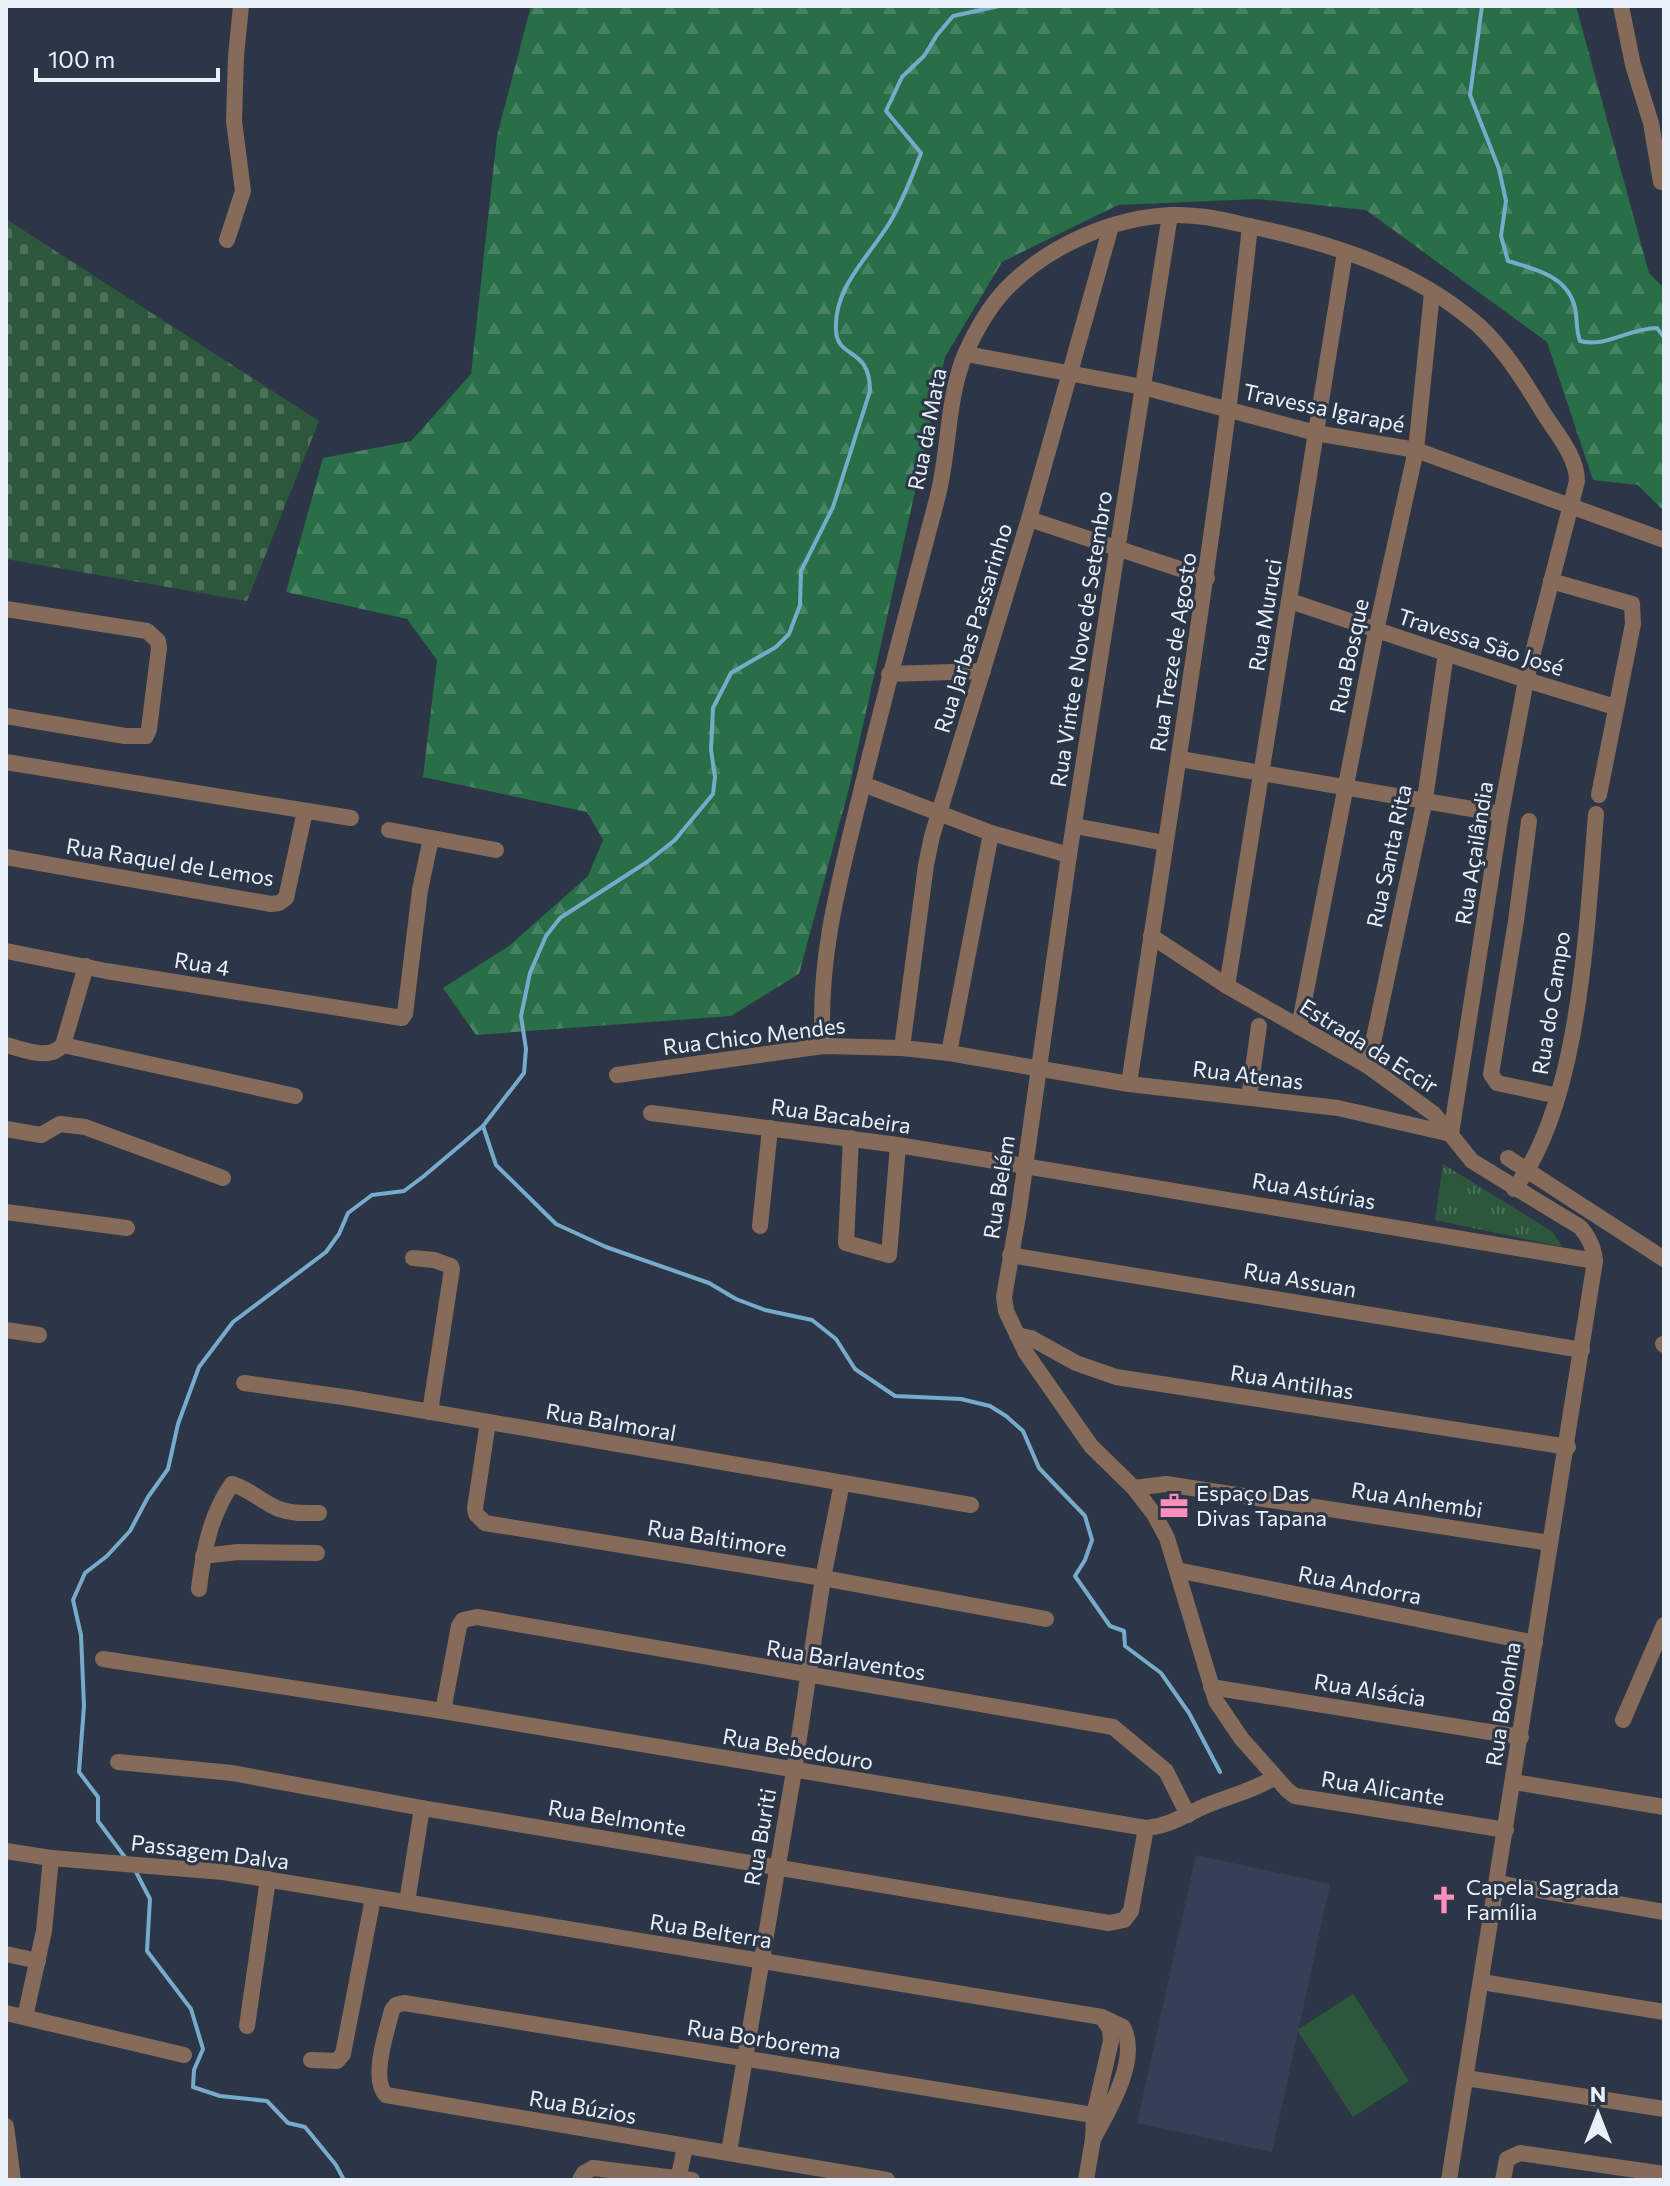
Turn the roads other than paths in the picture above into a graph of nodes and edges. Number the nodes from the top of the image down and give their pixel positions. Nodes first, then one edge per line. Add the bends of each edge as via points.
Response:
1 (241, 6) edge
2 (1621, 6) edge
3 (1657, 120) edge
4 (1661, 182) dead end
5 (1170, 215) junction
6 (1111, 226) junction
7 (1250, 226) junction
8 (227, 240) dead end
9 (1345, 252) junction
10 (1432, 293) junction
11 (966, 354) junction
12 (1072, 372) junction
13 (1143, 387) junction
14 (1230, 410) junction
15 (1316, 433) junction
16 (1416, 450) junction
17 (1571, 508) junction
18 (1029, 519) junction
19 (1664, 540) edge
20 (1118, 548) junction
21 (1207, 578) junction
22 (1551, 581) junction
23 (1290, 601) junction
24 (6, 609) edge
25 (1376, 631) junction
26 (1446, 653) junction
27 (983, 671) junction
28 (889, 674) junction
29 (1526, 680) junction
30 (1615, 707) junction
31 (6, 716) edge
32 (1180, 759) junction
33 (6, 762) edge
34 (1261, 774) junction
35 (863, 784) junction
36 (1346, 786) junction
37 (1599, 795) dead end
38 (1425, 799) junction
39 (305, 811) junction
40 (1501, 814) junction
41 (1596, 814) dead end
42 (939, 816) junction
43 (351, 818) dead end
44 (1529, 821) dead end
45 (1075, 826) junction
46 (389, 830) dead end
47 (991, 833) junction
48 (431, 838) junction
49 (1165, 843) junction
50 (496, 850) dead end
51 (1069, 855) junction
52 (6, 857) edge
53 (1151, 936) junction
54 (6, 951) edge
55 (86, 966) junction
56 (1227, 986) junction
57 (1259, 1026) dead end
58 (1299, 1027) junction
59 (6, 1045) edge
60 (63, 1045) junction
61 (823, 1046) junction
62 (902, 1048) junction
63 (949, 1053) junction
64 (1368, 1066) junction
65 (1039, 1070) junction
66 (617, 1075) dead end
67 (1129, 1084) junction
68 (295, 1096) dead end
69 (1558, 1096) junction
70 (1249, 1097) junction
71 (651, 1113) dead end
72 (770, 1128) junction
73 (6, 1129) edge
74 (1451, 1134) junction
75 (851, 1138) junction
76 (898, 1145) junction
77 (1508, 1158) dead end
78 (1025, 1165) junction
79 (1528, 1171) junction
80 (223, 1178) dead end
81 (1514, 1189) junction
82 (6, 1212) edge
83 (760, 1226) dead end
84 (127, 1228) dead end
85 (1588, 1236) joint
86 (1010, 1255) junction
87 (413, 1258) dead end
88 (1664, 1259) edge
89 (1595, 1261) junction
90 (1012, 1324) junction
91 (6, 1330) edge
92 (39, 1335) dead end
93 (1582, 1350) junction
94 (244, 1383) dead end
95 (430, 1412) junction
96 (488, 1422) junction
97 (1568, 1447) junction
98 (842, 1483) junction
99 (1134, 1488) junction
100 (971, 1505) dead end
101 (319, 1513) dead end
102 (1550, 1543) junction
103 (317, 1553) dead end
104 (203, 1556) junction
105 (1177, 1570) junction
106 (823, 1578) junction
107 (199, 1589) dead end
108 (1046, 1619) dead end
109 (1664, 1625) edge
110 (1535, 1643) junction
111 (103, 1659) dead end
112 (808, 1676) junction
113 (1211, 1687) junction
114 (443, 1711) junction
115 (1623, 1720) dead end
116 (1521, 1737) junction
117 (118, 1762) dead end
118 (794, 1771) junction
119 (1275, 1777) junction
120 (1514, 1782) junction
121 (1664, 1807) edge
122 (422, 1808) junction
123 (1188, 1815) junction
124 (1146, 1828) junction
125 (1506, 1830) junction
126 (6, 1851) edge
127 (51, 1858) junction
128 (777, 1867) junction
129 (268, 1879) junction
130 (1497, 1883) junction
131 (373, 1898) junction
132 (407, 1902) junction
133 (1664, 1912) edge
134 (6, 1954) edge
135 (38, 1961) junction
136 (761, 1961) junction
137 (1482, 1982) junction
138 (415, 2005) joint
139 (1664, 2012) edge
140 (6, 2013) edge
141 (25, 2017) junction
142 (247, 2026) dead end
143 (184, 2055) dead end
144 (744, 2057) junction
145 (319, 2060) dead end
146 (1466, 2078) junction
147 (1664, 2109) edge
148 (1100, 2116) junction
149 (7, 2128) edge
150 (685, 2147) junction
151 (729, 2152) junction
152 (1664, 2174) edge
153 (683, 2179) edge
154 (13, 2180) edge
155 (580, 2180) edge
156 (887, 2180) edge
157 (1086, 2180) edge
158 (1449, 2180) edge
159 (1503, 2180) edge

1 - 8 street via 234,121 243,191
2 - 3 street via 1633,65
3 - 4 street
5 - 6 street, Rua da Mata
5 - 7 street, Rua da Mata
5 - 13 street, Rua Vinte e Nove de Setembro
6 - 11 street, Rua da Mata via 1067,244 1007,288
6 - 12 street, Rua Jarbas Passarinho
7 - 9 street, Rua da Mata
7 - 14 street, Rua Treze de Agosto
9 - 10 street, Rua da Mata via 1395,271
9 - 15 street, Rua Muruci
10 - 16 street, Rua Bosque
10 - 17 street, Rua da Mata via 1480,327 1522,378 1573,461 1577,481
11 - 12 street, Travessa Igarapé
11 - 28 street, Rua da Mata via 937,497
12 - 13 street, Travessa Igarapé
12 - 18 street, Rua Jarbas Passarinho
13 - 14 street, Travessa Igarapé
13 - 20 street, Rua Vinte e Nove de Setembro
14 - 15 street, Travessa Igarapé
14 - 21 street, Rua Treze de Agosto
15 - 16 street, Travessa Igarapé
15 - 23 street, Rua Muruci
16 - 17 street, Travessa Igarapé
16 - 25 street, Rua Bosque
17 - 19 street, Travessa Igarapé
17 - 22 street, Rua da Mata
18 - 20 street
18 - 27 street, Rua Jarbas Passarinho
20 - 21 street
20 - 45 street, Rua Vinte e Nove de Setembro
21 - 32 street, Rua Treze de Agosto
22 - 29 street, Rua Açailândia
22 - 30 street via 1632,604 1633,624
23 - 25 street, Travessa São José
23 - 34 street, Rua Muruci
24 - 31 street via 147,631 159,648 148,733 141,738
25 - 26 street, Travessa São José
25 - 36 street, Rua Bosque
26 - 29 street, Travessa São José
26 - 38 street, Rua Santa Rita
27 - 28 street
27 - 42 street, Rua Jarbas Passarinho
28 - 35 street, Rua da Mata
29 - 30 street, Travessa São José
29 - 40 street, Rua Açailândia
30 - 37 street
32 - 34 street
32 - 49 street, Rua Treze de Agosto
33 - 39 street
34 - 36 street
34 - 56 street, Rua Muruci
35 - 42 street
35 - 61 street, Rua da Mata via 829,921
36 - 38 street
36 - 58 street, Rua Bosque
38 - 40 street
38 - 64 street, Rua Santa Rita
39 - 43 street
39 - 52 street, Rua Raquel de Lemos via 286,898 279,903
40 - 74 street, Rua Açailândia
41 - 69 street, Rua do Campo via 1578,987
42 - 47 street
42 - 62 street, Rua Jarbas Passarinho via 926,865
44 - 69 street via 1491,1074 1497,1083
45 - 49 street
45 - 51 street, Rua Vinte e Nove de Setembro
46 - 48 street
47 - 51 street
47 - 63 street
48 - 50 street
48 - 55 street, Rua 4 via 402,1018
49 - 53 street, Rua Treze de Agosto
51 - 65 street, Rua Vinte e Nove de Setembro
53 - 56 street, Estrada da Eccir
53 - 67 street, Rua Treze de Agosto
54 - 55 street, Rua 4
55 - 60 street
56 - 58 street, Estrada da Eccir
57 - 70 street
58 - 64 street, Estrada da Eccir
59 - 60 street via 51,1054
60 - 68 street
61 - 62 street, Rua Chico Mendes
61 - 66 street, Rua Chico Mendes
62 - 63 street, Rua Chico Mendes
63 - 65 street, Rua Chico Mendes
64 - 74 street, Estrada da Eccir via 1434,1114
65 - 67 street, Rua Atenas
65 - 78 street, Rua Belém
67 - 70 street, Rua Atenas
69 - 79 street, Rua do Campo
70 - 74 street, Rua Atenas via 1338,1108
71 - 72 street, Rua Bacabeira
72 - 75 street, Rua Bacabeira
72 - 83 street
73 - 80 street via 41,1135 60,1124 85,1127
74 - 81 street, Estrada da Eccir via 1472,1161
75 - 76 street, Rua Bacabeira
75 - 76 street via 847,1245 889,1255
76 - 78 street, Rua Bacabeira
77 - 79 street
78 - 86 street, Rua Belém
78 - 89 street, Rua Astúrias
79 - 81 street, Rua do Campo
79 - 88 street
81 - 85 street, Estrada da Eccir
82 - 84 street
85 - 89 street, Rua Bolonha
86 - 90 street, Rua Belém via 1004,1297
86 - 93 street, Rua Assuan
87 - 95 street via 452,1269
89 - 93 street, Rua Bolonha
90 - 97 street, Rua Antilhas via 1076,1363 1116,1377
90 - 99 street via 1026,1353 1091,1446
91 - 92 street
93 - 97 street, Rua Bolonha
94 - 95 street, Rua Balmoral
95 - 96 street, Rua Balmoral
96 - 98 street, Rua Balmoral
96 - 106 street, Rua Baltimore via 475,1508 485,1523
97 - 102 street, Rua Bolonha
98 - 100 street, Rua Balmoral
98 - 106 street, Rua Buriti
99 - 102 street, Rua Anhembi via 1166,1484
99 - 105 street via 1160,1526
101 - 104 street via 276,1509 235,1485 210,1528
102 - 110 street, Rua Bolonha
103 - 104 street
104 - 107 street
105 - 110 street, Rua Andorra
105 - 113 street
106 - 108 street, Rua Baltimore
106 - 112 street, Rua Buriti
109 - 115 street
110 - 116 street, Rua Bolonha
111 - 114 street, Rua Bebedouro
112 - 114 street, Rua Barlaventos via 477,1617 459,1626
112 - 118 street, Rua Buriti
112 - 123 street, Rua Barlaventos via 1113,1727 1166,1771
113 - 116 street, Rua Alsácia
113 - 119 street, Rua Alicante via 1241,1738
114 - 118 street, Rua Bebedouro
116 - 120 street, Rua Bolonha
117 - 122 street, Rua Belmonte via 232,1773
118 - 124 street, Rua Bebedouro
118 - 128 street, Rua Buriti
119 - 123 street
119 - 125 street, Rua Alicante via 1295,1796
120 - 121 street
120 - 125 street, Rua Bolonha
122 - 128 street, Rua Belmonte
122 - 132 street
123 - 124 street
124 - 128 street, Rua Belmonte via 1131,1911 1124,1920 1109,1923
125 - 130 street, Rua Bolonha
126 - 127 street, Passagem Dalva
127 - 129 street, Passagem Dalva
127 - 135 street
128 - 136 street, Rua Buriti
129 - 131 street, Passagem Dalva
129 - 142 street
130 - 133 street
130 - 137 street, Rua Bolonha
131 - 132 street, Passagem Dalva
131 - 145 street via 343,2054 337,2061
132 - 136 street, Rua Belterra
134 - 135 street
135 - 141 street
136 - 144 street, Rua Buriti
136 - 148 street, Rua Belterra via 1102,2017 1111,2041
137 - 139 street
137 - 146 street, Rua Bolonha
138 - 144 street, Rua Borborema
138 - 150 street, Rua Búzios via 399,2004 392,2010 378,2077 386,2095
140 - 141 street
141 - 143 street
144 - 148 street, Rua Borborema
144 - 151 street, Rua Buriti
146 - 147 street
146 - 158 street, Rua Bolonha
148 - 157 street
149 - 154 street
150 - 151 street, Rua Búzios
150 - 153 street
151 - 156 street, Rua Búzios
152 - 159 street via 1520,2153 1507,2159
153 - 155 street via 593,2168

